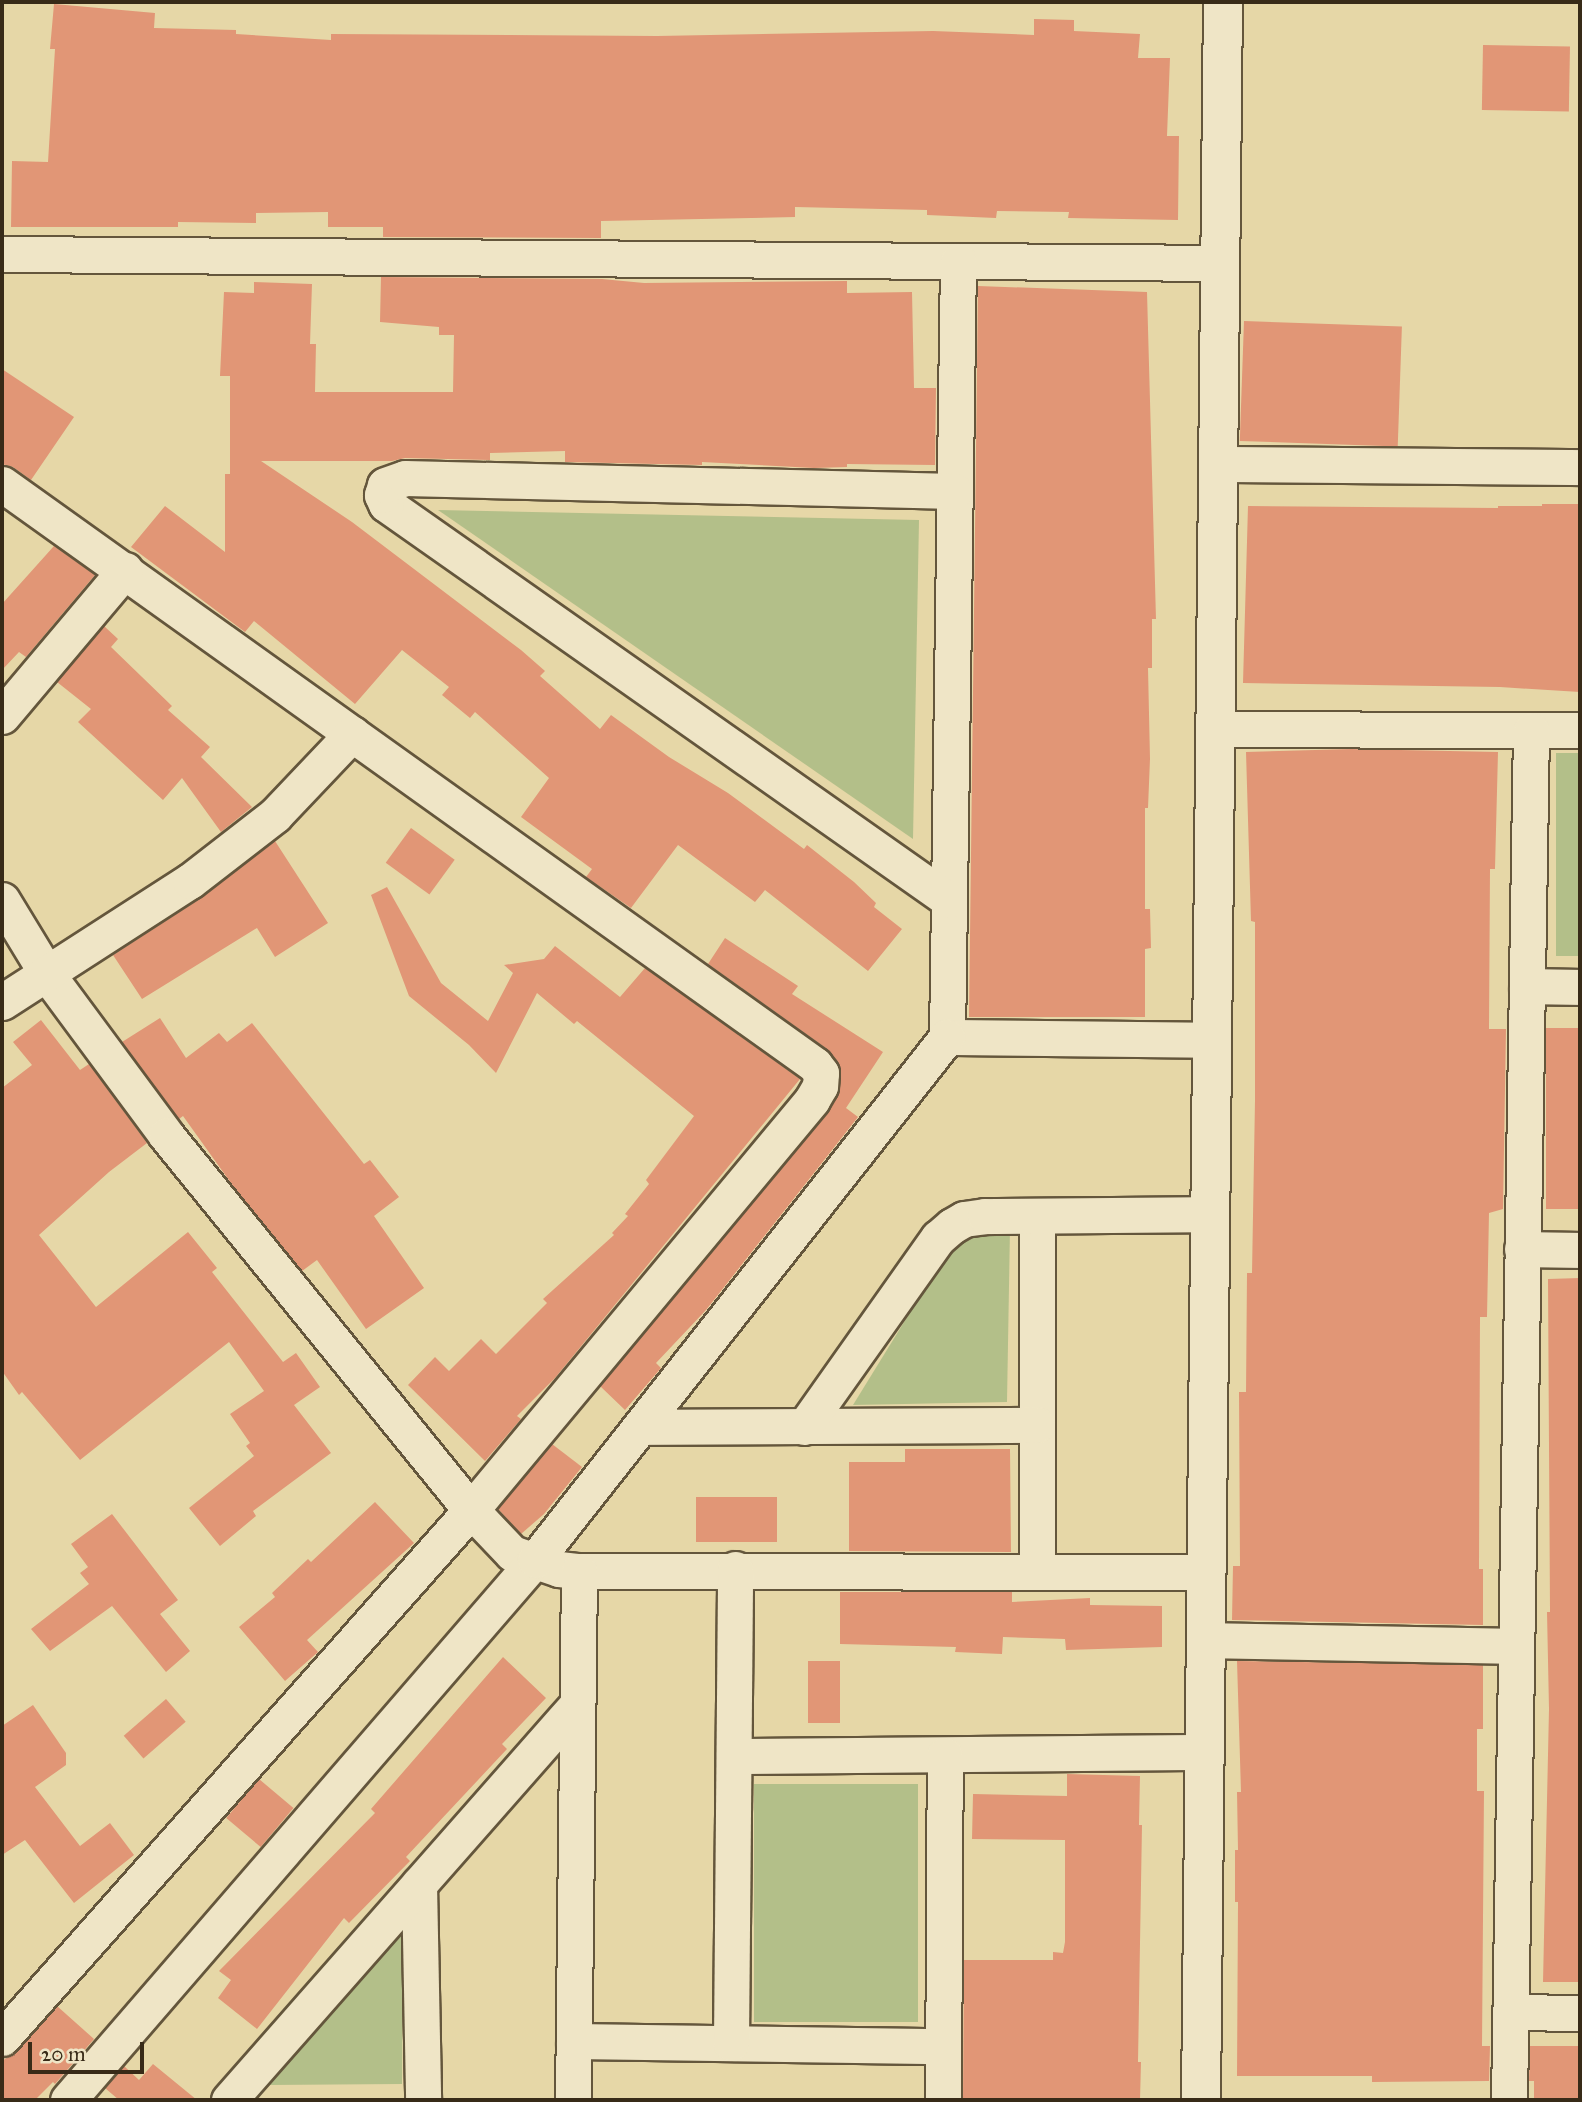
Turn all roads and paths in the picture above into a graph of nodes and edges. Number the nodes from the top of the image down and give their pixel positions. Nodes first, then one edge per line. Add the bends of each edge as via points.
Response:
1 (1223, 2) edge
2 (2, 254) edge
3 (958, 261) junction
4 (1220, 262) junction
5 (1218, 464) junction
6 (1580, 467) edge
7 (2, 484) edge
8 (955, 491) junction
9 (125, 570) junction
10 (2, 716) edge
11 (1215, 729) junction
12 (1531, 730) junction
13 (1580, 730) edge
14 (352, 734) junction
15 (2, 900) edge
16 (949, 900) junction
17 (47, 974) junction
18 (1527, 986) junction
19 (1580, 987) edge
20 (2, 1002) edge
21 (947, 1037) junction
22 (1212, 1040) junction
23 (1209, 1214) junction
24 (1037, 1216) junction
25 (1522, 1249) junction
26 (1580, 1250) edge
27 (1037, 1425) junction
28 (640, 1427) junction
29 (804, 1427) junction
30 (471, 1510) junction
31 (535, 1560) junction
32 (736, 1569) junction
33 (579, 1571) junction
34 (1037, 1571) junction
35 (1206, 1572) junction
36 (1206, 1640) junction
37 (1516, 1646) junction
38 (575, 1707) junction
39 (1205, 1752) junction
40 (945, 1755) junction
41 (734, 1756) junction
42 (419, 1884) junction
43 (1510, 2012) junction
44 (1580, 2012) edge
45 (6, 2020) edge
46 (574, 2041) junction
47 (731, 2043) junction
48 (943, 2046) junction
49 (68, 2100) edge
50 (229, 2100) edge
51 (423, 2100) edge
52 (573, 2100) edge
53 (943, 2100) edge
54 (1201, 2100) edge
55 (1509, 2100) edge

1 - 4 street
2 - 3 street
3 - 4 street
3 - 8 street
4 - 5 street
5 - 6 street
5 - 11 street
7 - 9 street
8 - 16 street
8 - 16 street via 405,478 384,485 382,495 386,504
9 - 10 street
9 - 14 street
11 - 12 street
11 - 22 street
12 - 13 street
12 - 18 street
14 - 17 street via 275,815 190,881
14 - 30 street via 816,1065 821,1073 812,1100
15 - 17 street
16 - 21 street
17 - 20 street
17 - 30 street via 166,1135
18 - 19 street
18 - 25 street
21 - 22 street
21 - 28 street
22 - 23 street
23 - 24 street
23 - 35 street
24 - 27 street
24 - 29 street via 964,1219 938,1238
25 - 26 street
25 - 37 street
27 - 29 street
27 - 34 street
28 - 29 street
28 - 31 street
30 - 31 street via 512,1553
30 - 45 street
31 - 33 street
31 - 49 street
32 - 33 street
32 - 34 street
32 - 41 street
33 - 38 street
34 - 35 street
35 - 36 street
36 - 37 street
36 - 39 street
37 - 43 street
38 - 42 street
38 - 46 street
39 - 40 street
39 - 54 street
40 - 41 street
40 - 48 street
41 - 47 street
42 - 50 street
42 - 51 street
43 - 44 street
43 - 55 street
46 - 47 street
46 - 52 street
47 - 48 street
48 - 53 street

